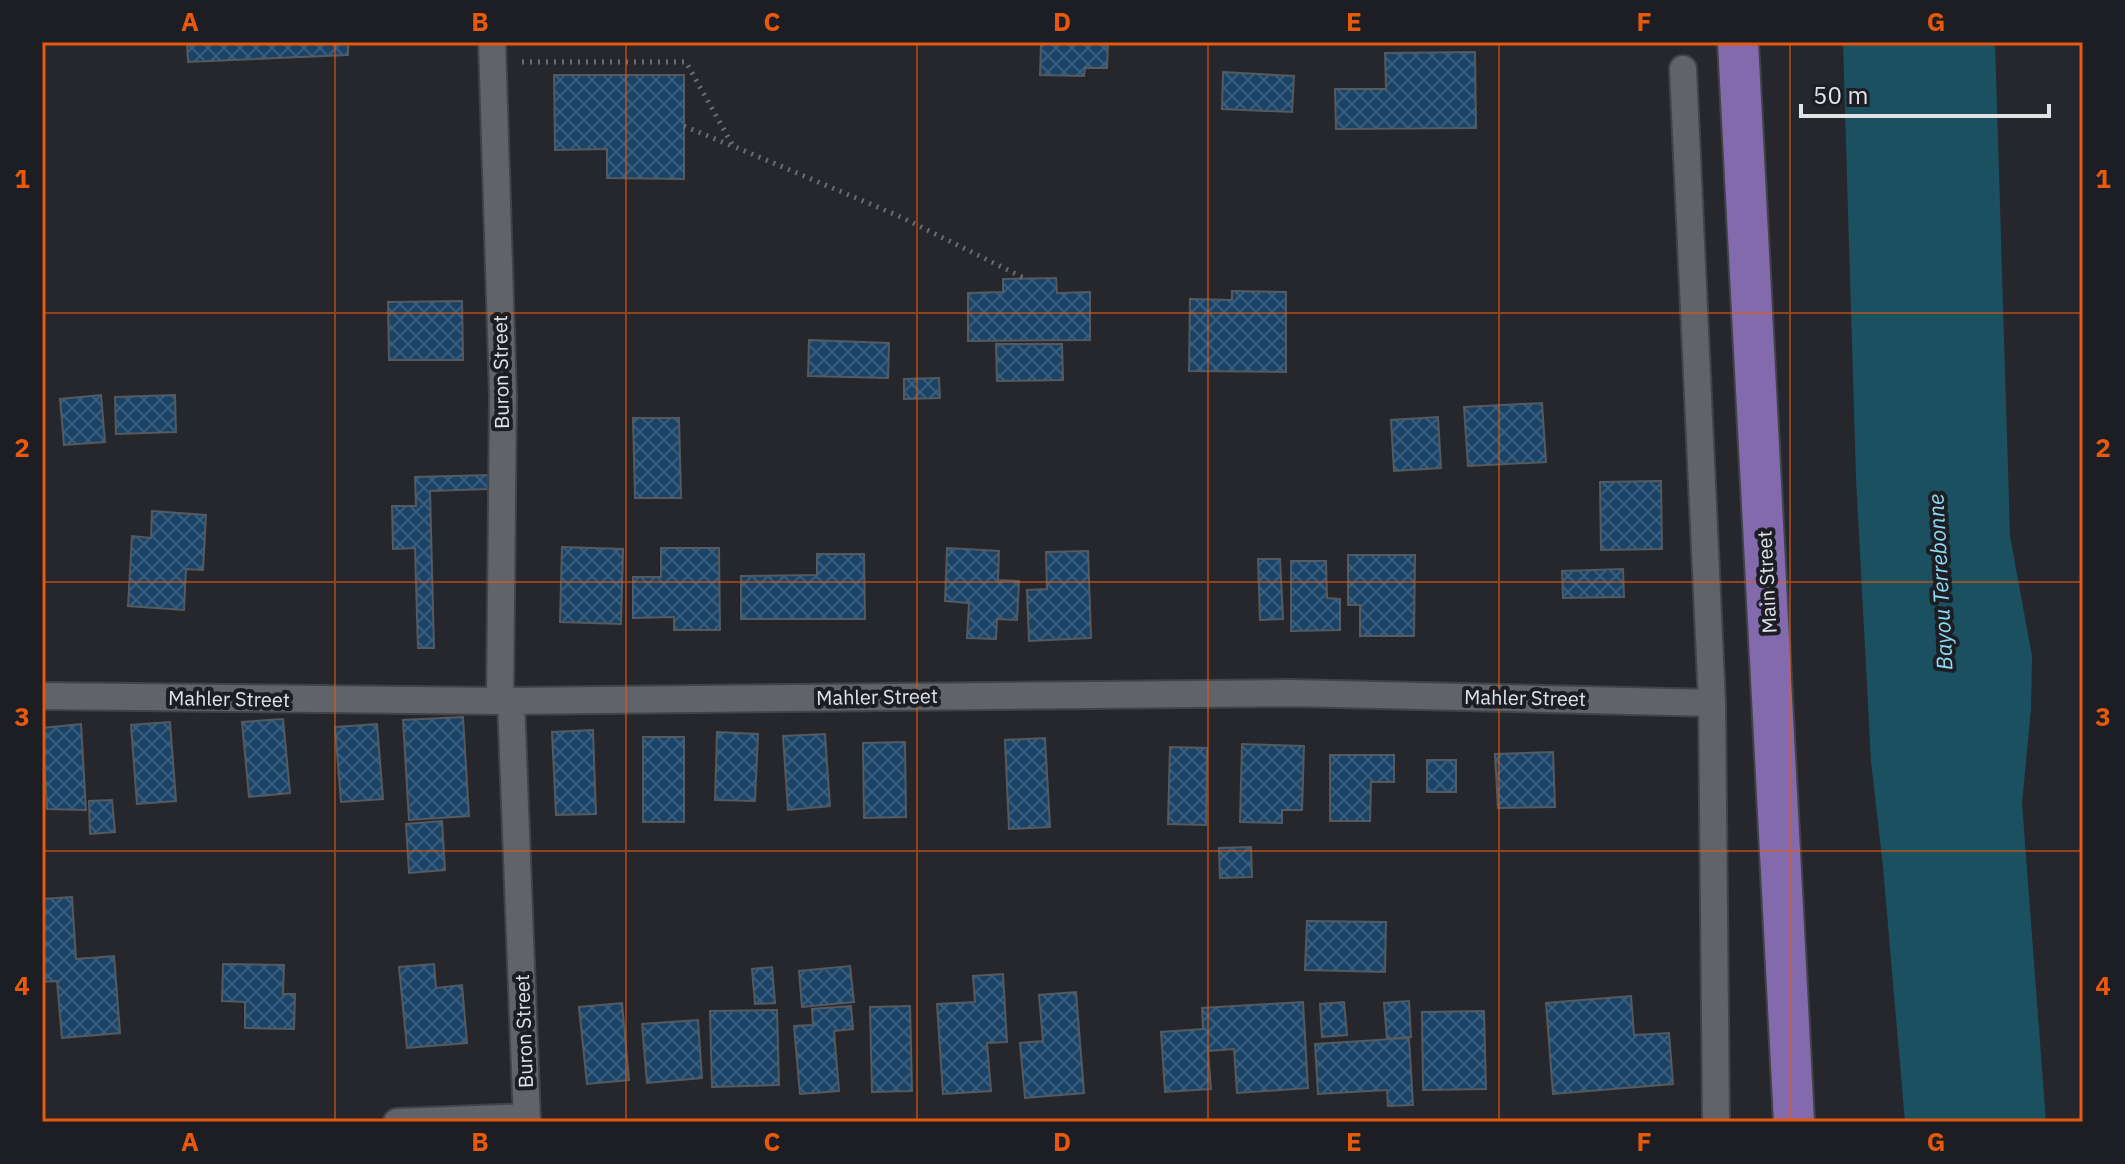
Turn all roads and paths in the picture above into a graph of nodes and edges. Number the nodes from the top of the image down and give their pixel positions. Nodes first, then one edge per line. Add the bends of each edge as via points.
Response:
1 (1738, 42) edge
2 (492, 52) edge
3 (1683, 69) dead end
4 (684, 126) dead end
5 (733, 146) junction
6 (1026, 279) dead end
7 (42, 696) edge
8 (506, 701) junction
9 (1712, 703) junction
10 (527, 1120) edge
11 (397, 1122) edge
12 (1716, 1122) edge
13 (1794, 1122) edge

1 - 13 main road, Main Street
2 - 5 path via 686,62
2 - 8 street, Buron Street
3 - 9 street
4 - 5 path
5 - 6 path via 901,217
7 - 8 street, Mahler Street
8 - 9 street, Mahler Street via 1291,693
8 - 10 street, Buron Street
9 - 12 street
10 - 11 street

